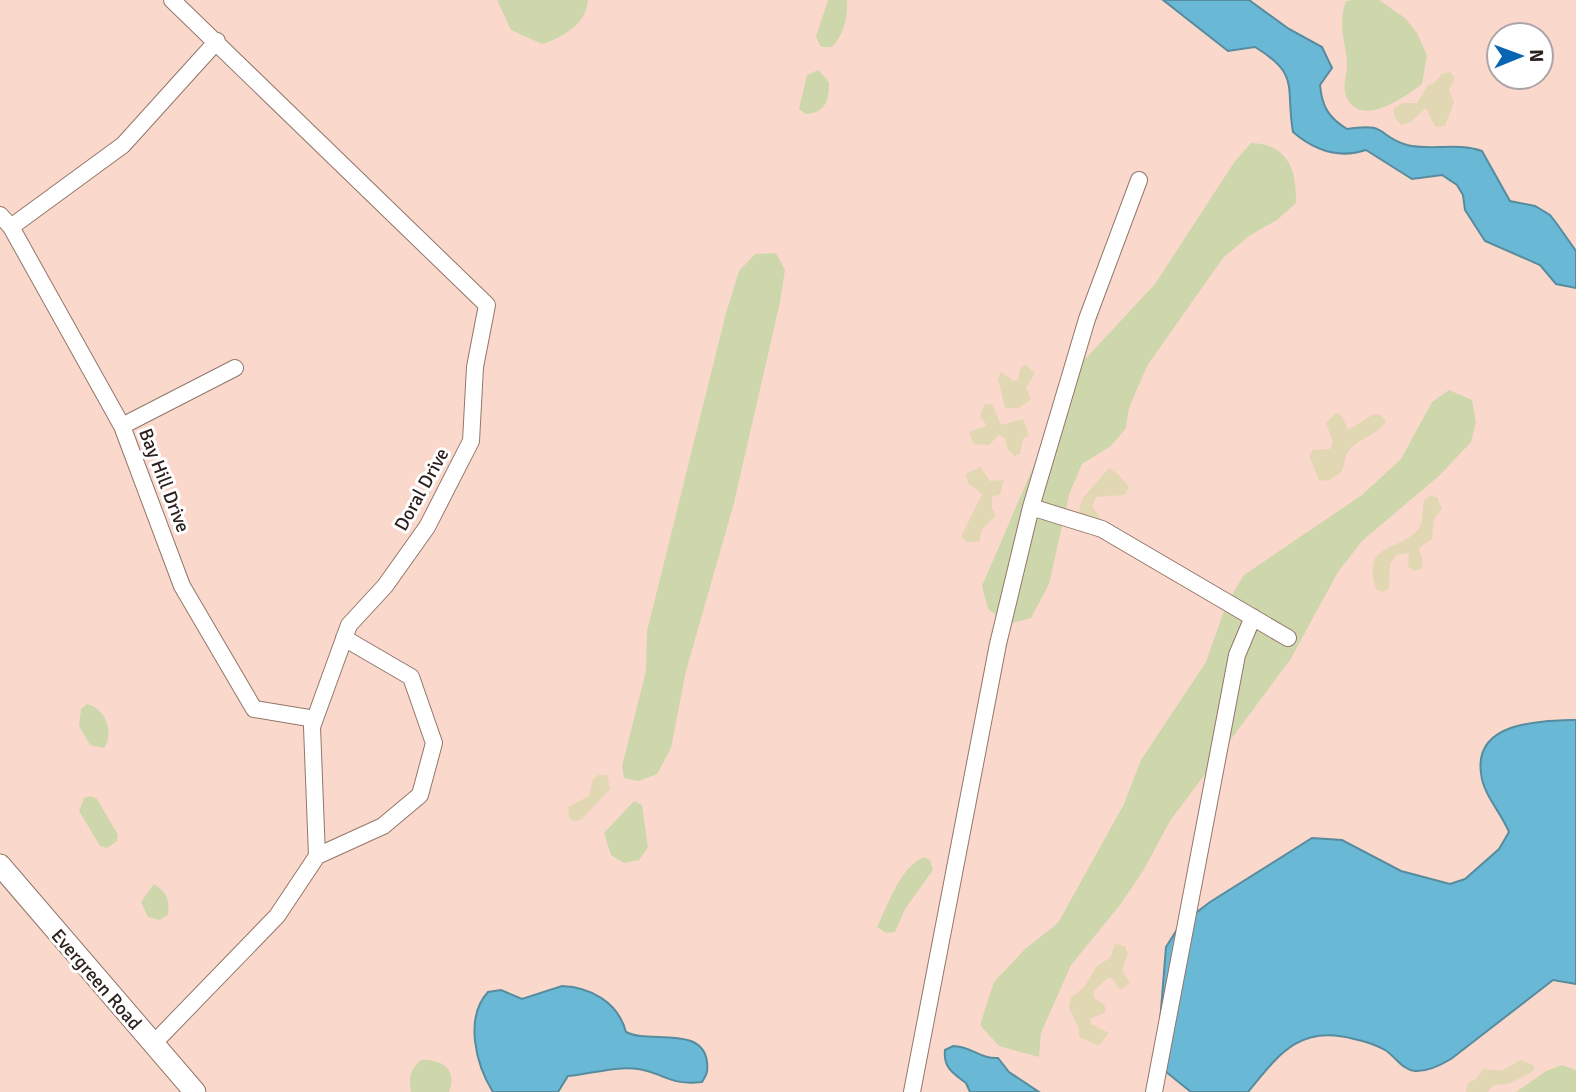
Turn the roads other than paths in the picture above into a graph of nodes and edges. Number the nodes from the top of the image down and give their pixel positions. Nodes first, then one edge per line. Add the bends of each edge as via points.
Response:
1 (172, 0) edge
2 (217, 41) junction
3 (1139, 180) dead end
4 (5, 221) edge
5 (235, 368) dead end
6 (122, 426) junction
7 (1031, 507) junction
8 (1253, 617) junction
9 (344, 638) junction
10 (1288, 638) dead end
11 (315, 719) junction
12 (317, 856) junction
13 (0, 865) edge
14 (153, 1044) junction
15 (195, 1092) edge
16 (912, 1092) edge
17 (1154, 1092) edge

1 - 2 street, Doral Drive
2 - 4 street via 123,145
2 - 9 street, Doral Drive via 487,305 475,367 471,441 427,527 385,586 349,625
3 - 7 street via 1087,319
4 - 6 street, Bay Hill Drive
5 - 6 street
6 - 11 street, Bay Hill Drive via 182,586 254,709
7 - 8 street via 1102,529
7 - 16 street via 998,645
8 - 10 street
8 - 17 street via 1237,655
9 - 11 street, Doral Drive
9 - 12 street via 411,677 434,743 420,794 383,826
11 - 12 street, Doral Drive
12 - 14 street via 277,916
13 - 14 street, Evergreen Road
14 - 15 street, Evergreen Road

